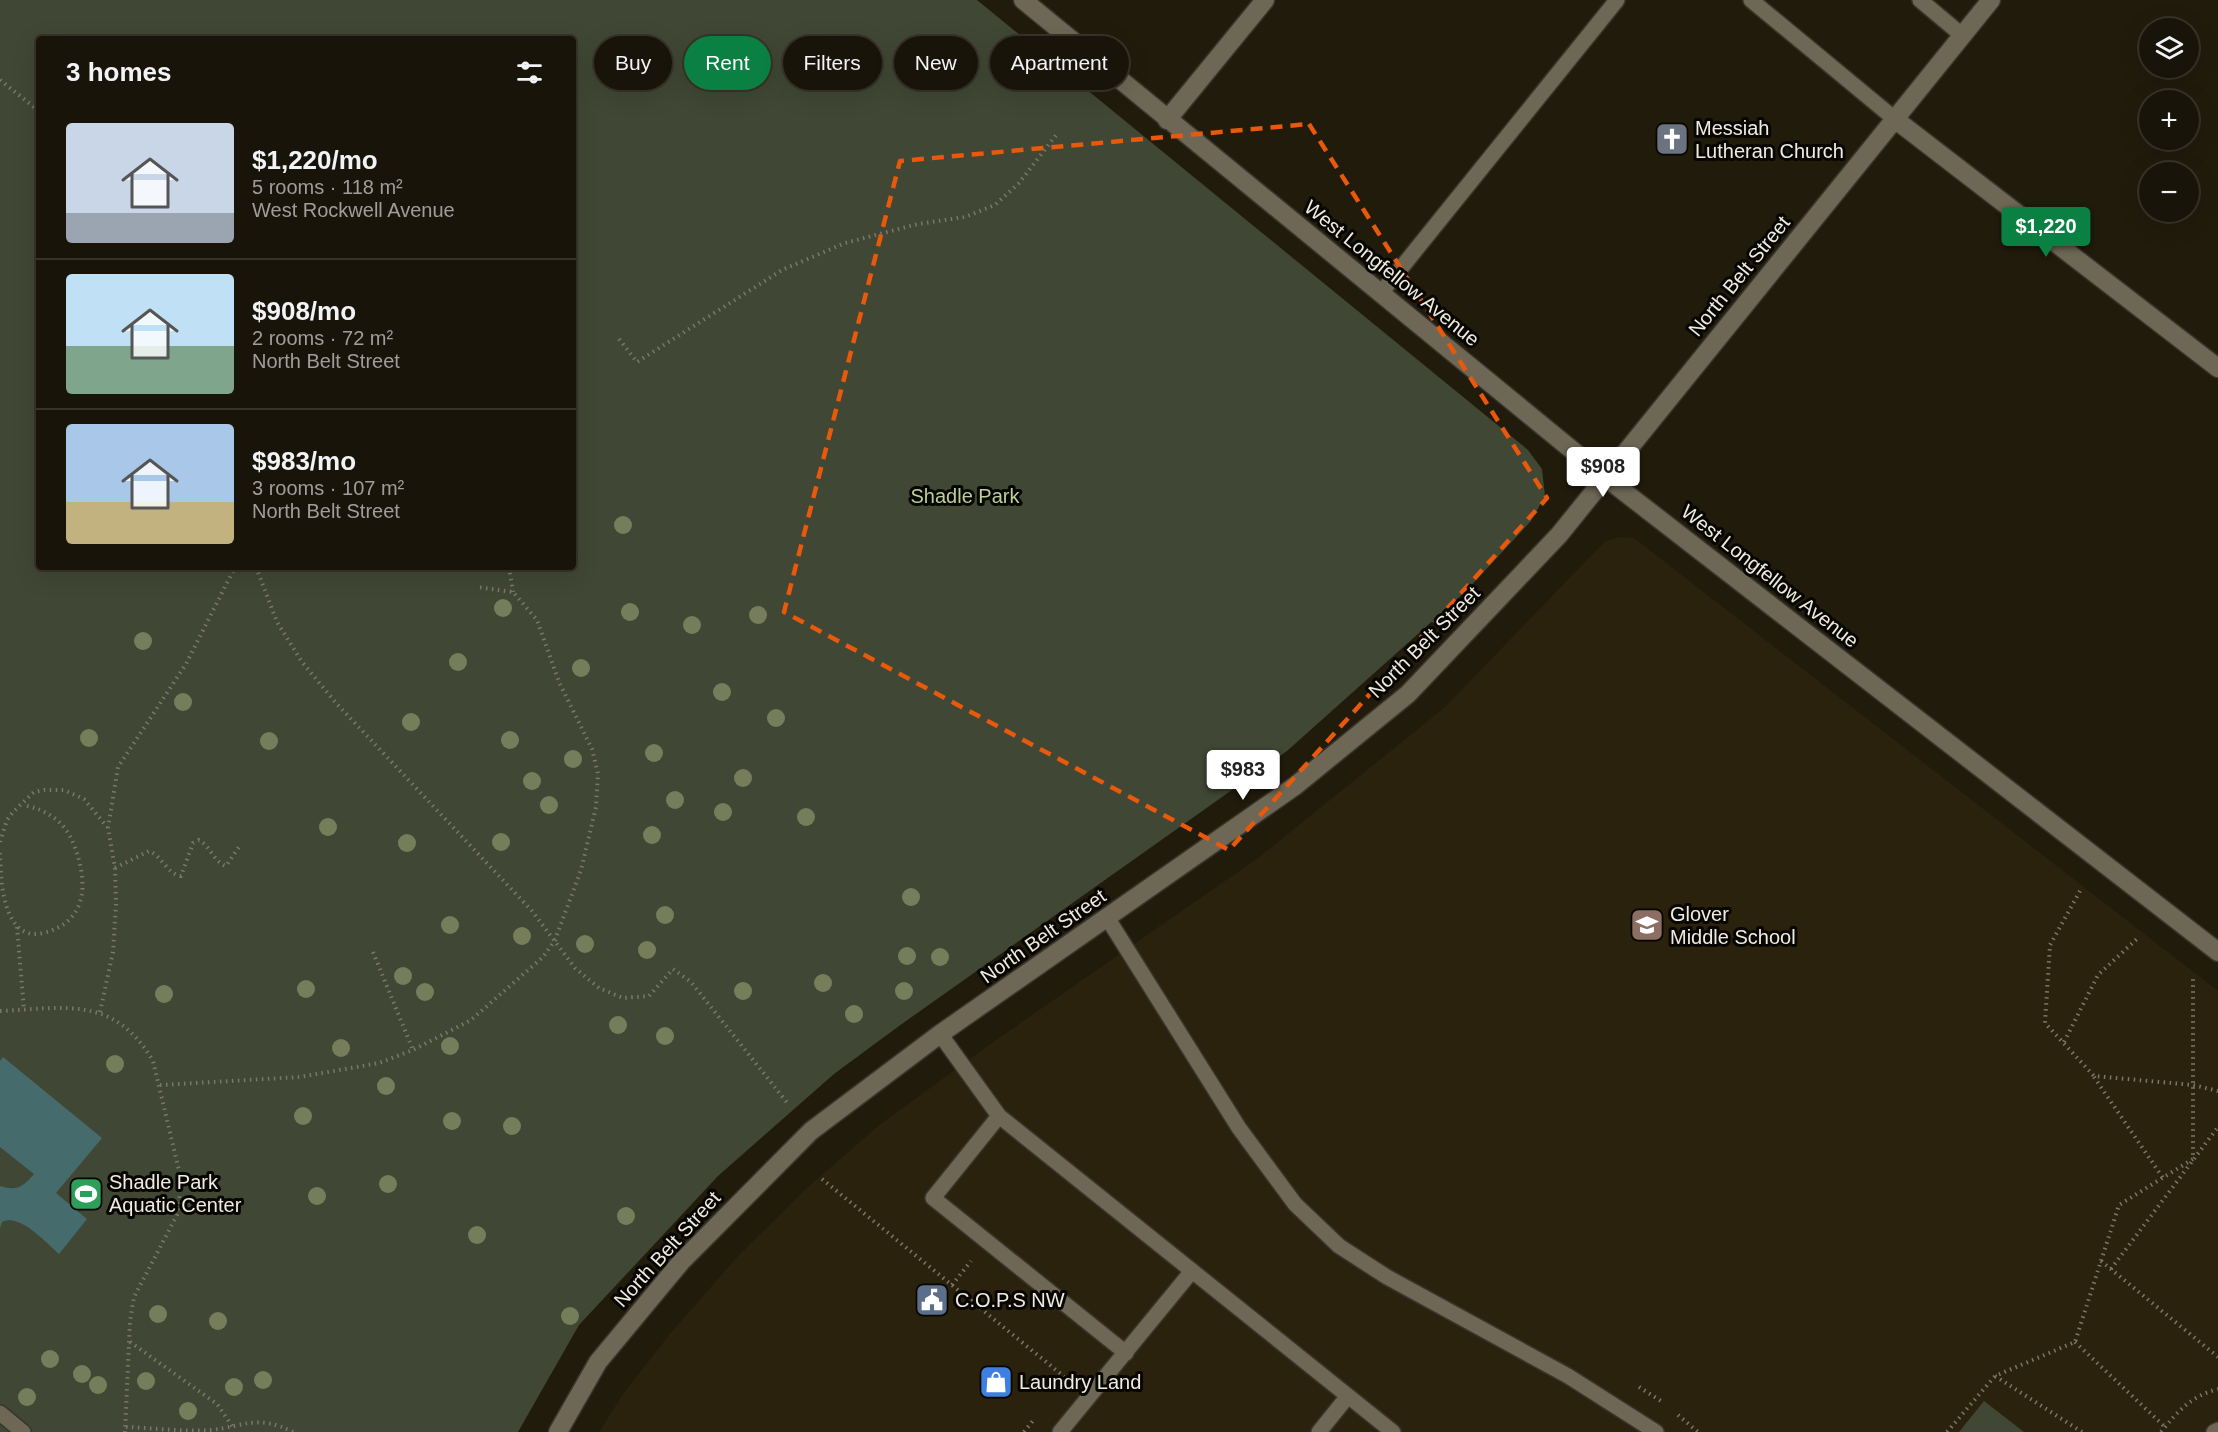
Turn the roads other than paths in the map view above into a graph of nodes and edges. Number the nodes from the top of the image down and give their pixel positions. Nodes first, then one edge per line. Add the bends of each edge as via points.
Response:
1 (1023, 0) edge
2 (1264, 0) edge
3 (1617, 0) edge
4 (1750, 0) edge
5 (1920, 0) edge
6 (1991, 0) edge
7 (1963, 36) junction
8 (1167, 120) junction
9 (1896, 120) junction
10 (1381, 293) junction
11 (2218, 368) edge
12 (1605, 477) junction
13 (1108, 919) junction
14 (2218, 952) edge
15 (940, 1034) junction
16 (999, 1116) junction
17 (1192, 1271) junction
18 (1126, 1353) junction
19 (1348, 1396) junction
20 (0, 1413) edge
21 (23, 1432) edge
22 (558, 1432) edge
23 (1060, 1432) edge
24 (1319, 1432) edge
25 (1393, 1432) edge
26 (1656, 1432) edge

1 - 8 street, West Longfellow Avenue
2 - 8 street
3 - 10 lane
4 - 9 lane
5 - 7 lane
6 - 7 street, North Belt Street
7 - 9 street, North Belt Street
8 - 10 street, West Longfellow Avenue
9 - 11 street
9 - 12 street, North Belt Street
10 - 12 street, West Longfellow Avenue
12 - 13 street, North Belt Street via 1559,535 1408,694 1295,786
12 - 14 street, West Longfellow Avenue
13 - 15 street, North Belt Street
13 - 26 lane via 1239,1128 1295,1204 1338,1246 1568,1376
15 - 16 lane
15 - 22 street, North Belt Street via 812,1131 681,1262 598,1362
16 - 17 lane
16 - 18 lane via 933,1198
17 - 18 lane
17 - 19 lane
18 - 23 lane
19 - 24 lane
19 - 25 lane
20 - 21 lane

